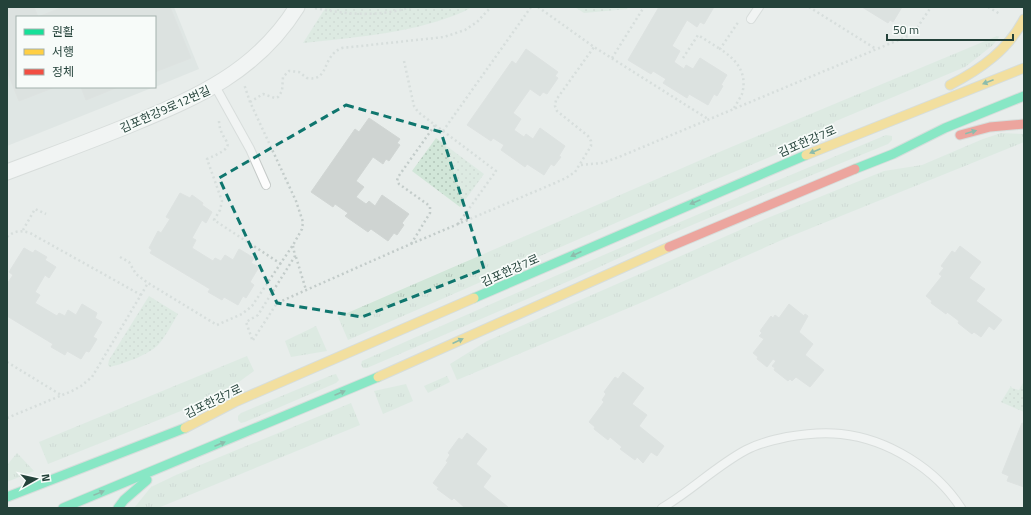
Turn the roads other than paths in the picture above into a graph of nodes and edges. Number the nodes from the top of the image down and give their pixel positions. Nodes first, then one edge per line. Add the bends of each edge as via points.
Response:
1 (297, 7) edge
2 (759, 7) edge
3 (1024, 19) edge
4 (751, 20) dead end
5 (1024, 68) edge
6 (215, 86) junction
7 (938, 90) dead end
8 (1024, 96) edge
9 (918, 101) dead end
10 (1024, 124) edge
11 (953, 138) dead end
12 (938, 142) dead end
13 (833, 143) junction
14 (893, 154) junction
15 (7, 172) edge
16 (266, 185) dead end
17 (159, 469) junction
18 (13, 498) edge
19 (63, 508) edge
20 (118, 508) edge
21 (662, 508) edge
22 (961, 508) edge

1 - 6 street, 김포한강9로12번길 via 260,53
2 - 4 lane
3 - 7 main road via 1003,48 977,69
5 -> 13 main road, 김포한강7로
6 - 15 street, 김포한강9로12번길 via 107,134
6 - 16 lane via 250,149
8 - 14 main road via 945,128
9 - 13 main road
11 -> 10 main road via 990,127
12 - 14 main road
13 -> 18 main road, 김포한강7로 via 235,402 189,426
17 -> 14 main road via 356,387 682,241
19 -> 17 main road
17 - 20 main road
21 - 22 lane via 747,450 772,440 823,433 859,437 903,454 930,474

